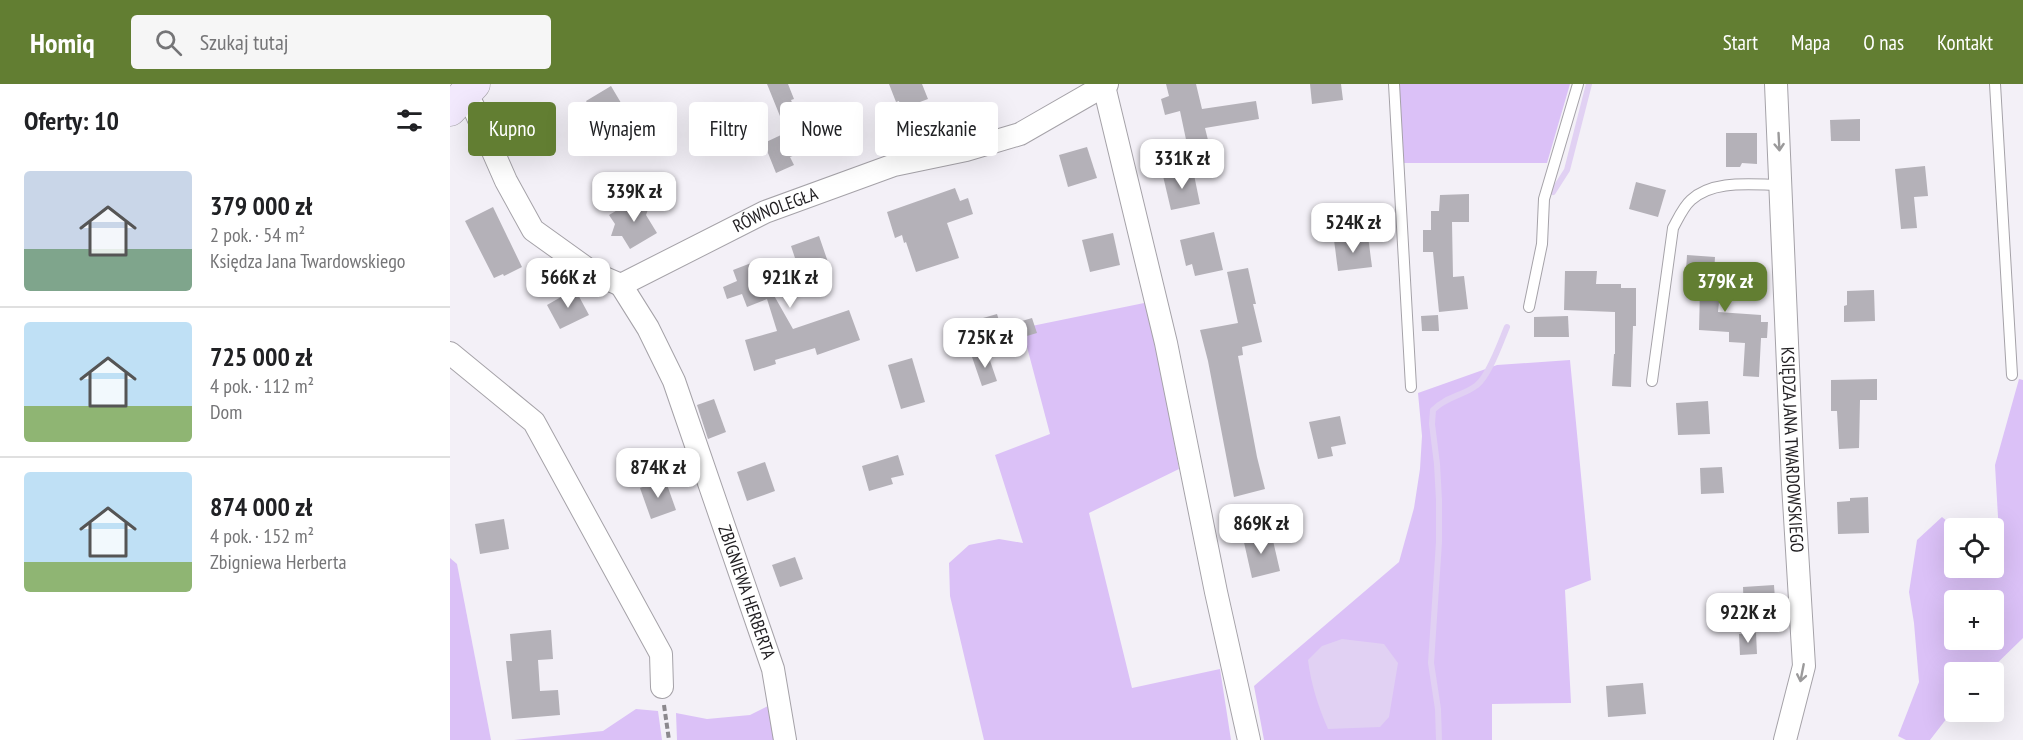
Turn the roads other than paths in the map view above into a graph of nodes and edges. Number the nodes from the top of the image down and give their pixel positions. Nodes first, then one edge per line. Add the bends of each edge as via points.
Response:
1 (1394, 84) edge
2 (1578, 84) edge
3 (1776, 84) edge
4 (1995, 84) edge
5 (1105, 85) edge
6 (462, 97) edge
7 (1781, 185) junction
8 (621, 285) junction
9 (1529, 307) dead end
10 (450, 353) edge
11 (2012, 375) dead end
12 (1652, 381) dead end
13 (1411, 387) dead end
14 (662, 687) road end
15 (785, 740) edge
16 (1249, 740) edge
17 (1785, 740) edge

1 - 13 lane
2 - 9 lane via 1544,199 1542,244
3 -> 7 street, KSIĘDZA JANA TWARDOWSKIEGO
4 - 11 lane
5 - 8 street, RÓWNOLEGŁA via 1020,134 894,165 765,212
5 - 16 street via 1167,343
6 - 8 street via 473,106 532,230 593,273
7 - 12 lane via 1705,190 1682,212 1673,228
7 -> 17 street, KSIĘDZA JANA TWARDOWSKIEGO via 1804,666
8 - 15 street, ZBIGNIEWA HERBERTA via 674,381 773,669
10 - 14 street via 534,422 660,654

